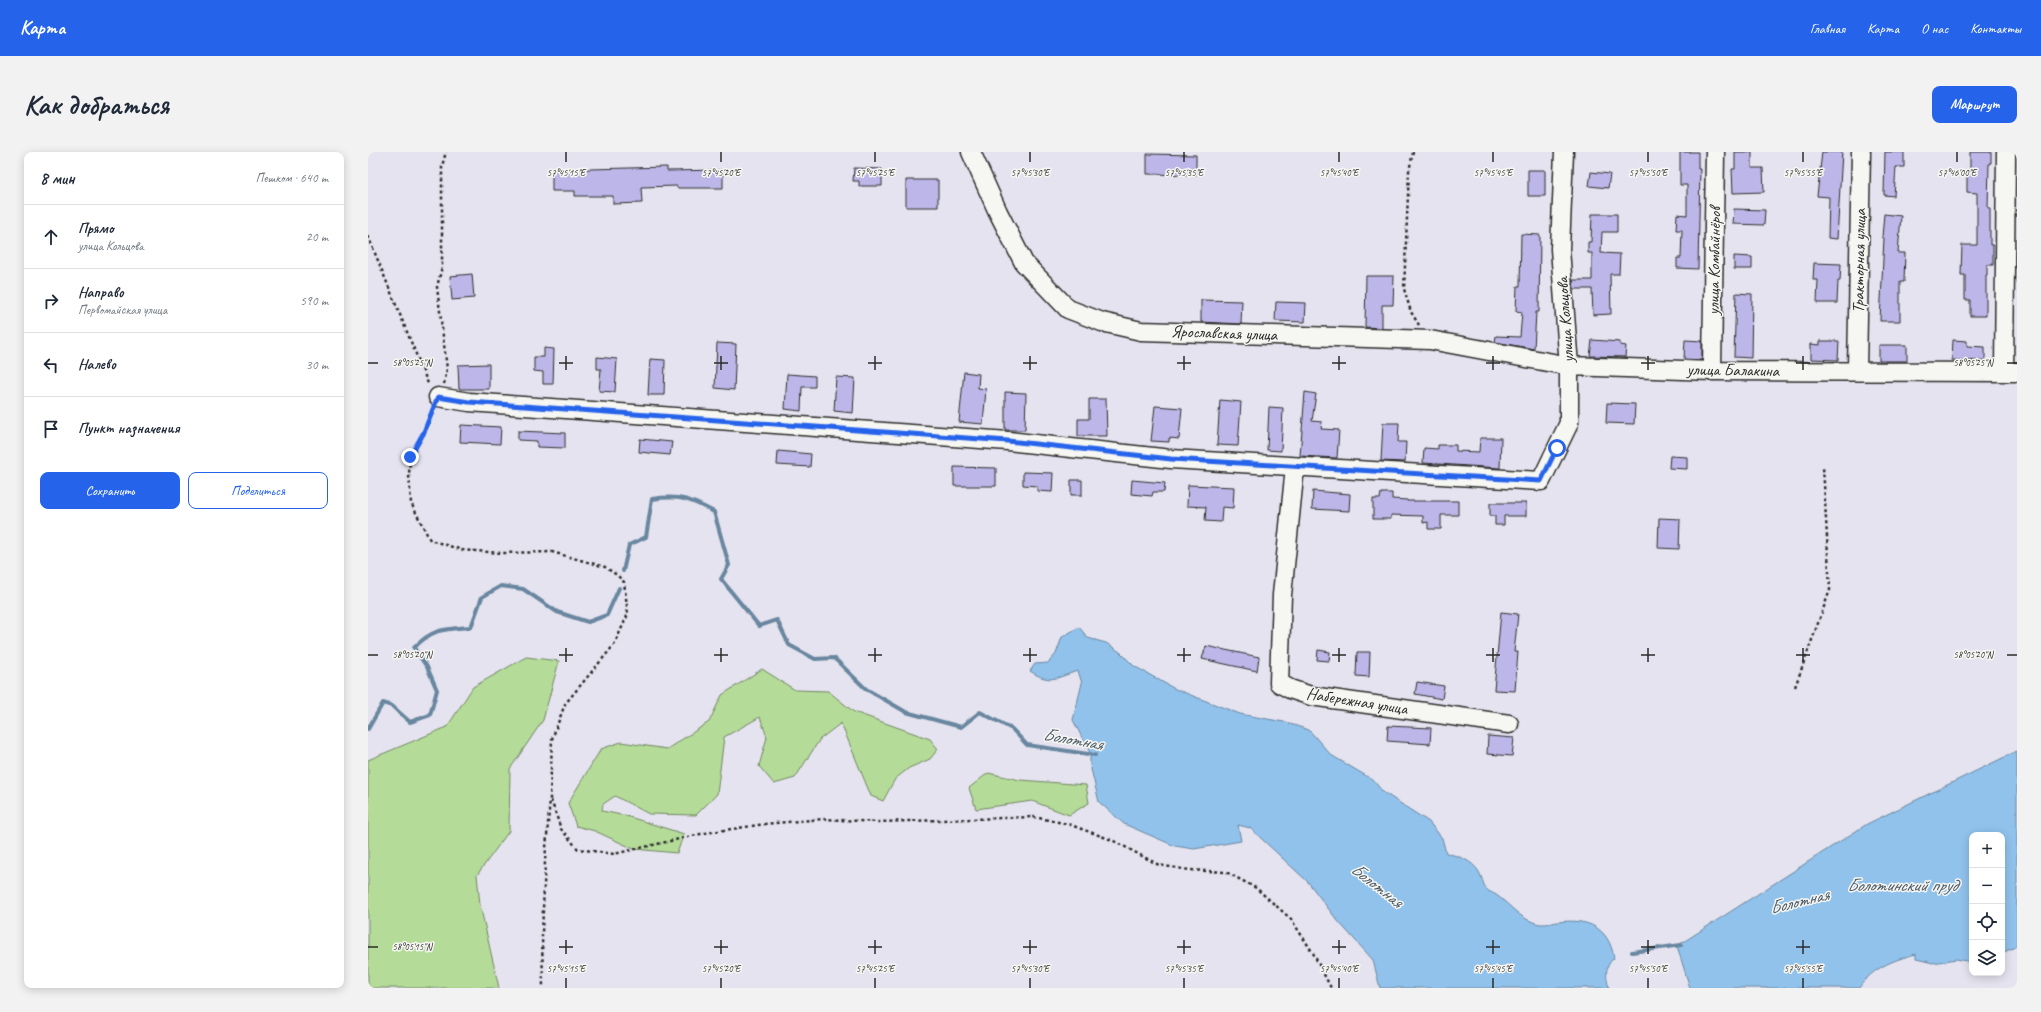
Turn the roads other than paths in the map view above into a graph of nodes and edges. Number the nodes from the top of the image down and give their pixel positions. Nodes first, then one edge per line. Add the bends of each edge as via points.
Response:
1 (971, 152) edge
2 (1564, 152) edge
3 (1716, 152) edge
4 (1861, 152) edge
5 (2006, 152) edge
6 (1569, 366) junction
7 (1857, 370) junction
8 (1712, 371) junction
9 (2010, 372) edge
10 (438, 397) road end
11 (1295, 467) junction
12 (1509, 724) dead end

1 - 6 street, Ярославская улица via 1024,263 1068,310 1102,322 1141,331 1430,340
2 - 6 street, улица Кольцова via 1560,249
3 - 8 street, улица Комбайнёров
4 - 7 street, Тракторная улица
5 - 9 street
6 - 8 street, улица Балакина
6 - 11 street, улица Кольцова via 1569,423 1541,481
7 - 8 street, улица Балакина
7 - 9 street, улица Балакина
10 - 11 street via 469,402 1008,441 1171,459
11 - 12 street, Набережная улица via 1282,595 1279,683 1311,696

